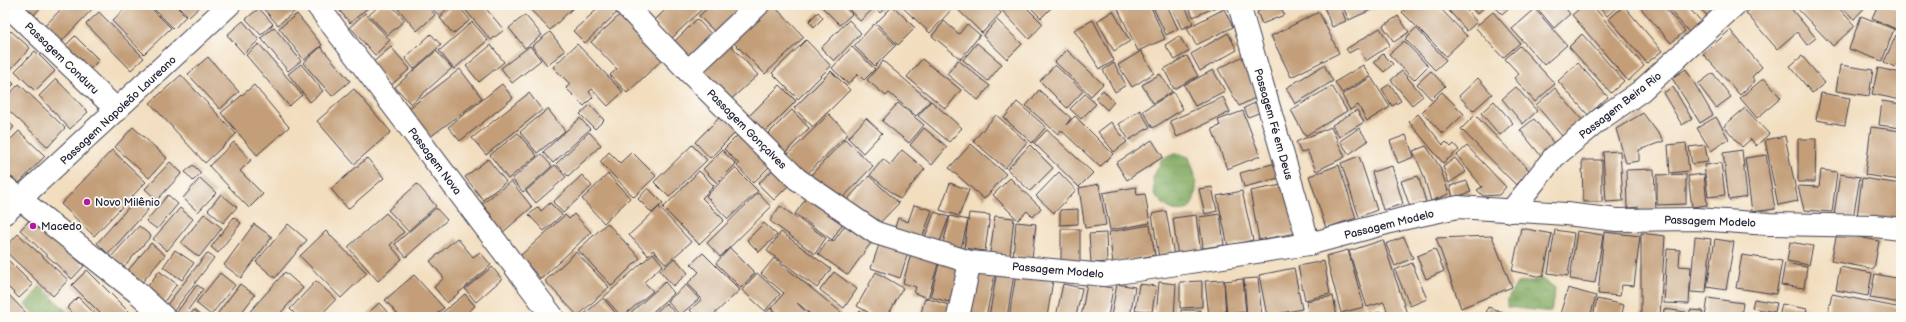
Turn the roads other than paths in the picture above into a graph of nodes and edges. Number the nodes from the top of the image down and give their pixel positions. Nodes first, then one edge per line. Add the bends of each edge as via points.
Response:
1 (7, 5) edge
2 (229, 5) edge
3 (317, 5) edge
4 (625, 5) edge
5 (758, 5) edge
6 (1239, 5) edge
7 (1735, 5) edge
8 (688, 71) junction
9 (117, 110) junction
10 (10, 200) edge
11 (1511, 211) junction
12 (1901, 228) edge
13 (883, 236) joint
14 (1309, 244) junction
15 (970, 262) junction
16 (164, 317) edge
17 (554, 317) edge
18 (958, 317) edge

1 - 9 street, Passagem Conduru
2 - 9 street, Passagem Napoleão Laureano
3 - 17 street, Passagem Nova
4 - 8 street, Passagem Gonçalves
5 - 8 street
6 - 14 street, Passagem Fé em Deus
7 - 11 street, Passagem Beira Rio via 1641,91 1602,118 1554,157
8 - 13 street, Passagem Gonçalves via 797,179
9 - 10 street, Passagem Napoleão Laureano
10 - 16 street via 138,293
11 - 12 street, Passagem Modelo via 1617,220 1696,219
11 - 14 street, Passagem Modelo via 1458,207
13 - 15 street, Passagem Modelo
14 - 15 street, Passagem Modelo via 1104,275
15 - 18 street

